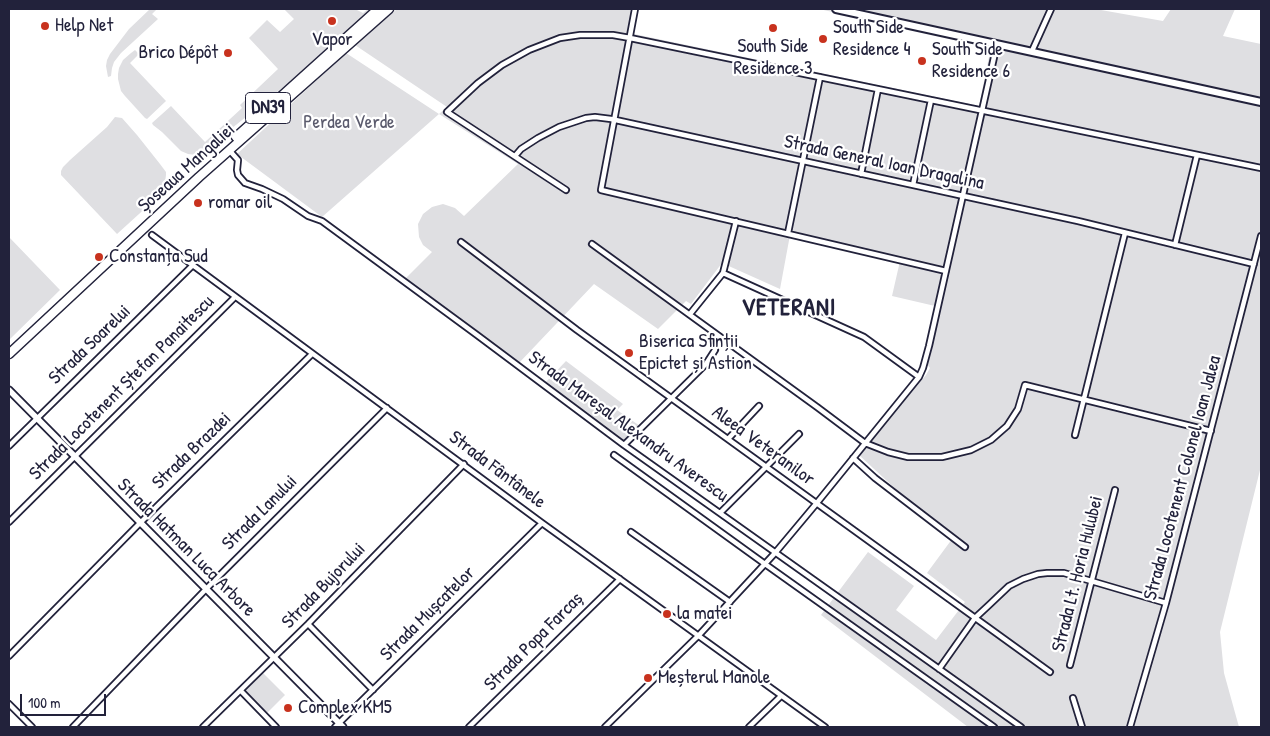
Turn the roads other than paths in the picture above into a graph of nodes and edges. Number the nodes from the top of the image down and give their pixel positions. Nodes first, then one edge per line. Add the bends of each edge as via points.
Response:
1 (378, 9) edge
2 (389, 9) edge
3 (635, 9) edge
4 (836, 9) edge
5 (1051, 9) edge
6 (630, 38) junction
7 (997, 44) junction
8 (1032, 51) junction
9 (820, 77) junction
10 (878, 89) junction
11 (931, 100) junction
12 (1261, 102) edge
13 (982, 110) junction
14 (615, 120) junction
15 (229, 150) junction
16 (1197, 155) junction
17 (515, 156) junction
18 (803, 161) junction
19 (1261, 168) edge
20 (861, 174) junction
21 (914, 185) junction
22 (566, 190) dead end
23 (963, 196) junction
24 (736, 221) junction
25 (788, 233) junction
26 (1125, 233) junction
27 (152, 235) dead end
28 (1261, 236) edge
29 (461, 242) dead end
30 (592, 244) dead end
31 (1175, 245) junction
32 (1254, 264) junction
33 (193, 265) junction
34 (946, 271) junction
35 (723, 273) junction
36 (235, 297) junction
37 (690, 314) junction
38 (9, 347) edge
39 (715, 350) dead end
40 (9, 354) edge
41 (312, 354) junction
42 (919, 376) junction
43 (9, 390) edge
44 (671, 399) junction
45 (1085, 399) junction
46 (759, 406) dead end
47 (387, 408) junction
48 (37, 418) junction
49 (1211, 431) junction
50 (799, 434) dead end
51 (1075, 435) dead end
52 (728, 439) junction
53 (865, 443) junction
54 (624, 445) junction
55 (9, 446) edge
56 (614, 455) dead end
57 (75, 457) junction
58 (853, 458) junction
59 (464, 464) junction
60 (766, 467) junction
61 (1115, 490) dead end
62 (816, 504) junction
63 (720, 513) junction
64 (9, 522) edge
65 (140, 523) junction
66 (542, 523) junction
67 (631, 532) dead end
68 (965, 548) dead end
69 (775, 553) junction
70 (765, 564) junction
71 (620, 578) junction
72 (1091, 581) junction
73 (206, 589) junction
74 (730, 602) junction
75 (1166, 603) junction
76 (975, 618) junction
77 (308, 624) junction
78 (699, 635) junction
79 (9, 656) edge
80 (274, 658) junction
81 (1070, 665) dead end
82 (939, 669) junction
83 (1050, 672) dead end
84 (373, 690) junction
85 (241, 691) junction
86 (781, 696) junction
87 (1073, 698) dead end
88 (9, 704) edge
89 (339, 726) edge
90 (32, 727) edge
91 (73, 727) edge
92 (204, 727) edge
93 (276, 727) edge
94 (469, 727) edge
95 (605, 727) edge
96 (749, 727) edge
97 (825, 727) edge
98 (994, 727) edge
99 (1021, 727) edge
100 (1082, 727) edge
101 (1130, 727) edge

1 - 38 main road, Șoseaua Mangaliei / DN39
2 - 15 main road, Șoseaua Mangaliei / DN39
3 - 6 street
4 - 7 main road
5 - 8 street
6 - 9 street
6 - 14 street
6 - 17 street via 580,35 560,38 529,50 478,83 447,112
7 - 8 main road
7 - 13 street
8 - 12 main road
9 - 10 street
9 - 18 street
10 - 11 street
10 - 20 street
11 - 13 street
11 - 21 street
13 - 16 street
13 - 23 street
14 - 17 street, Strada General Ioan Dragalina via 595,117 568,123 547,132
14 - 18 street, Strada General Ioan Dragalina
14 - 24 street via 601,190
15 - 40 main road, Șoseaua Mangaliei / DN39
15 - 54 street, Strada Mareșal Alexandru Averescu via 238,160 238,175 244,183 283,199 308,216 322,221
16 - 19 street
16 - 31 street
17 - 22 street
18 - 20 street, Strada General Ioan Dragalina
18 - 25 street
20 - 21 street, Strada General Ioan Dragalina
21 - 23 street, Strada General Ioan Dragalina
23 - 26 street, Strada General Ioan Dragalina
23 - 34 street
24 - 25 street
24 - 35 street
25 - 34 street
26 - 31 street, Strada General Ioan Dragalina
26 - 45 street
27 - 33 street, Strada Fântânele
28 - 32 street, Strada Locotenent Colonel Ioan Jalea
29 - 44 street, Aleea Veteranilor
30 - 37 street
31 - 32 street, Strada General Ioan Dragalina
32 - 49 street, Strada Locotenent Colonel Ioan Jalea
33 - 36 street, Strada Fântânele
33 - 48 street, Strada Soarelui
34 - 42 street
35 - 37 street
35 - 42 street via 864,337
36 - 41 street, Strada Fântânele
36 - 57 street, Strada Locotenent Ștefan Panaitescu
37 - 53 street
39 - 44 street via 706,364
41 - 47 street, Strada Fântânele
41 - 65 street, Strada Brazdei
42 - 53 street
43 - 48 street, Strada Hatman Luca Arbore
44 - 52 street, Aleea Veteranilor
44 - 54 street
45 - 49 street
45 - 51 street
45 - 53 street via 1025,385 1018,409 1007,426 991,440 971,450 942,457 908,457
46 - 52 street
47 - 59 street, Strada Fântânele
47 - 73 street, Strada Lanului
48 - 55 street, Strada Soarelui
48 - 57 street, Strada Hatman Luca Arbore
49 - 75 street, Strada Locotenent Colonel Ioan Jalea
50 - 60 street
52 - 60 street, Aleea Veteranilor
53 - 58 street
54 - 63 street, Strada Mareșal Alexandru Averescu
56 - 70 street, Strada Mareșal Alexandru Averescu
57 - 64 street, Strada Locotenent Ștefan Panaitescu
57 - 65 street, Strada Hatman Luca Arbore
58 - 62 street
58 - 68 street
59 - 66 street, Strada Fântânele
59 - 77 street, Strada Bujorului
60 - 62 street, Aleea Veteranilor
60 - 63 street
61 - 72 street, Strada Lt. Horia Hulubei
62 - 69 street
62 - 76 street, Aleea Veteranilor
63 - 69 street, Strada Mareșal Alexandru Averescu
65 - 73 street, Strada Hatman Luca Arbore
65 - 79 street, Strada Brazdei
66 - 71 street, Strada Fântânele
66 - 84 street, Strada Mușcatelor
67 - 74 street
69 - 70 street
69 - 82 street, Strada Mareșal Alexandru Averescu
70 - 74 street
70 - 98 street, Strada Mareșal Alexandru Averescu
71 - 78 street, Strada Fântânele
71 - 94 street, Strada Popa Farcaș
72 - 75 street
72 - 76 street via 1057,572 1029,577 1004,590
72 - 81 street, Strada Lt. Horia Hulubei
73 - 80 street, Strada Hatman Luca Arbore
73 - 91 street, Strada Lanului
74 - 78 street
75 - 101 street, Strada Locotenent Colonel Ioan Jalea
76 - 82 street
76 - 83 street, Aleea Veteranilor
77 - 80 street, Strada Bujorului
77 - 84 street
78 - 86 street, Strada Fântânele
78 - 95 street
80 - 85 street, Strada Bujorului
80 - 89 street, Strada Hatman Luca Arbore
82 - 99 street, Strada Mareșal Alexandru Averescu
84 - 89 street, Strada Mușcatelor
85 - 92 street, Strada Bujorului
85 - 93 street
86 - 96 street
86 - 97 street, Strada Fântânele
87 - 100 street
88 - 90 street

